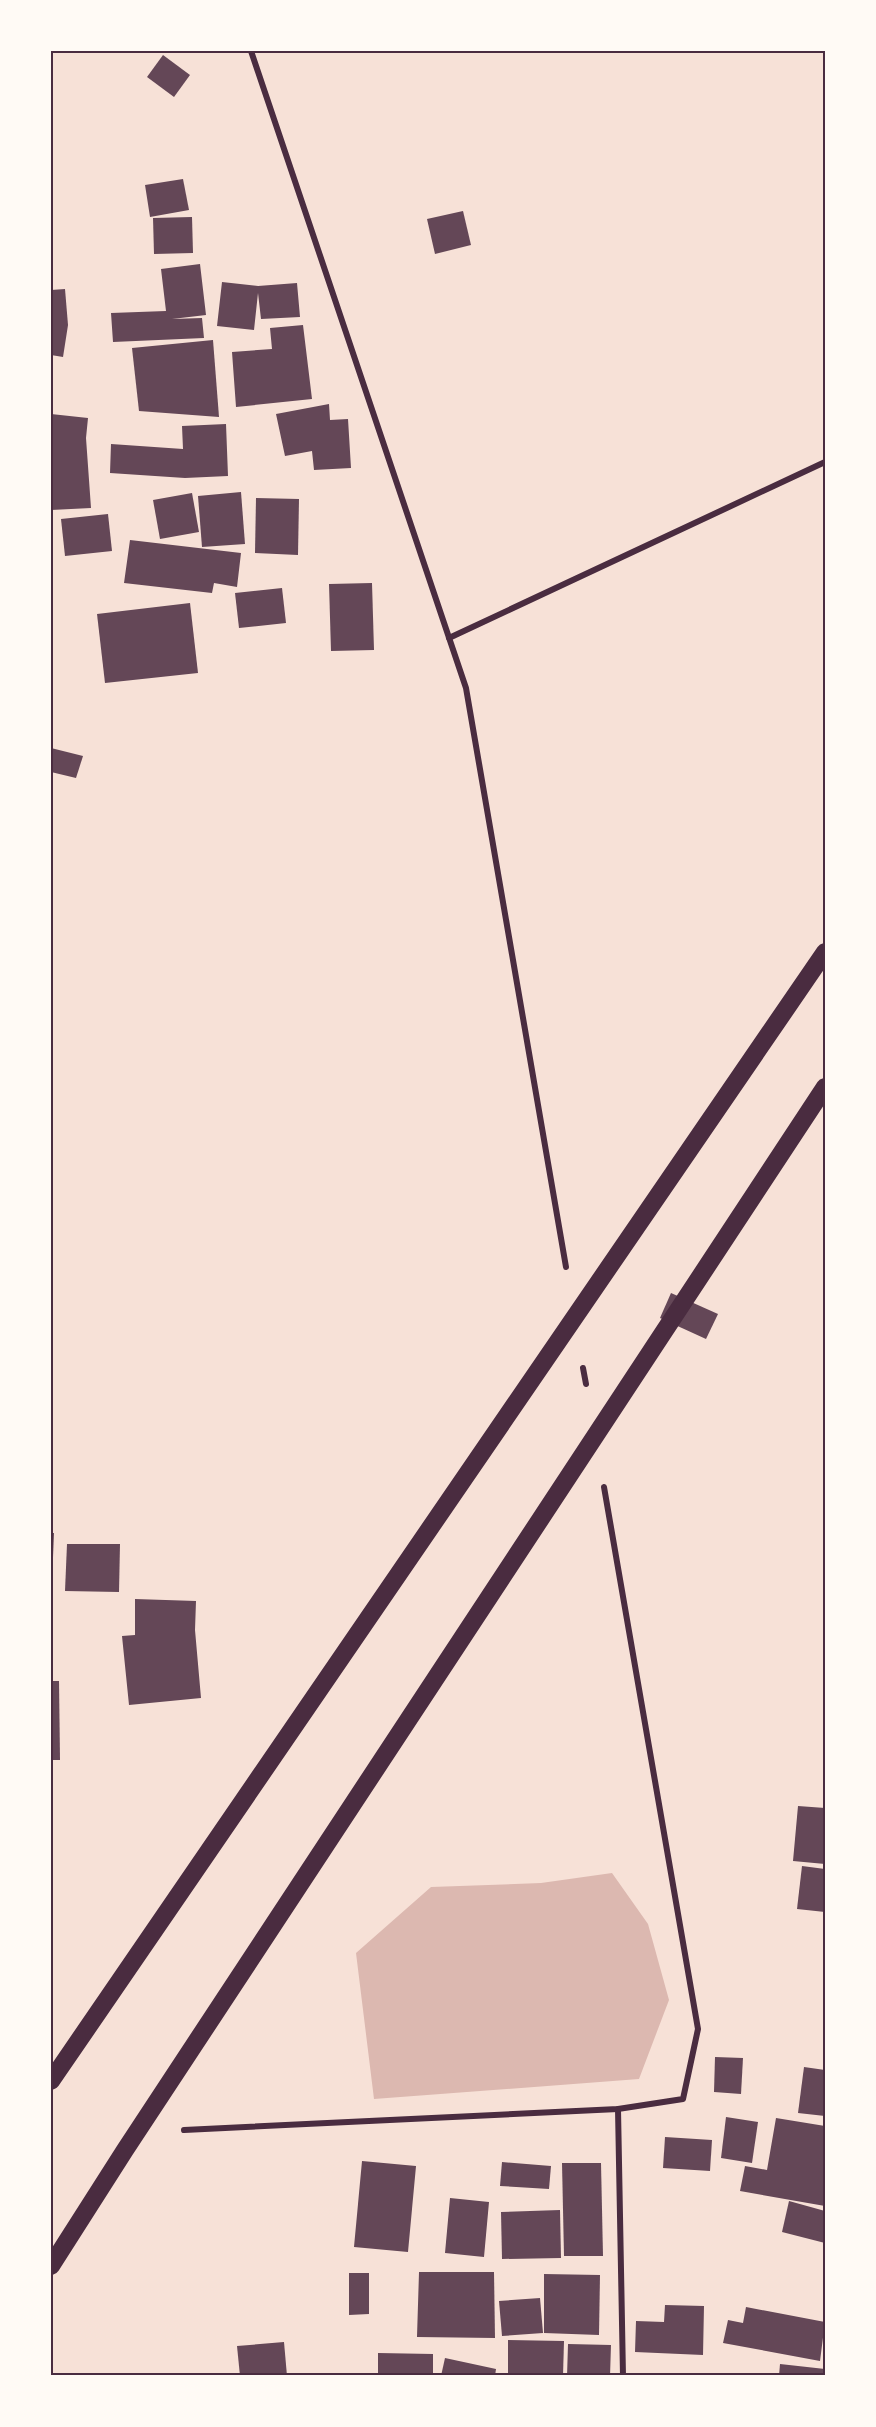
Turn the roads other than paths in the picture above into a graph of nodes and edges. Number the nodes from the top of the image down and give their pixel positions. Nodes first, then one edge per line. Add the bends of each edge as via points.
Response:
1 (251, 51) edge
2 (825, 462) edge
3 (449, 638) junction
4 (825, 952) edge
5 (825, 1087) edge
6 (566, 1267) dead end
7 (583, 1368) dead end
8 (586, 1384) dead end
9 (604, 1487) dead end
10 (51, 2081) edge
11 (618, 2109) junction
12 (184, 2130) dead end
13 (51, 2266) edge
14 (623, 2376) edge

1 - 3 street
2 - 3 street
3 - 6 street via 466,688
4 - 10 highway
5 - 13 highway
7 - 8 street
9 - 11 street via 698,2029 683,2099
11 - 12 street
11 - 14 street

